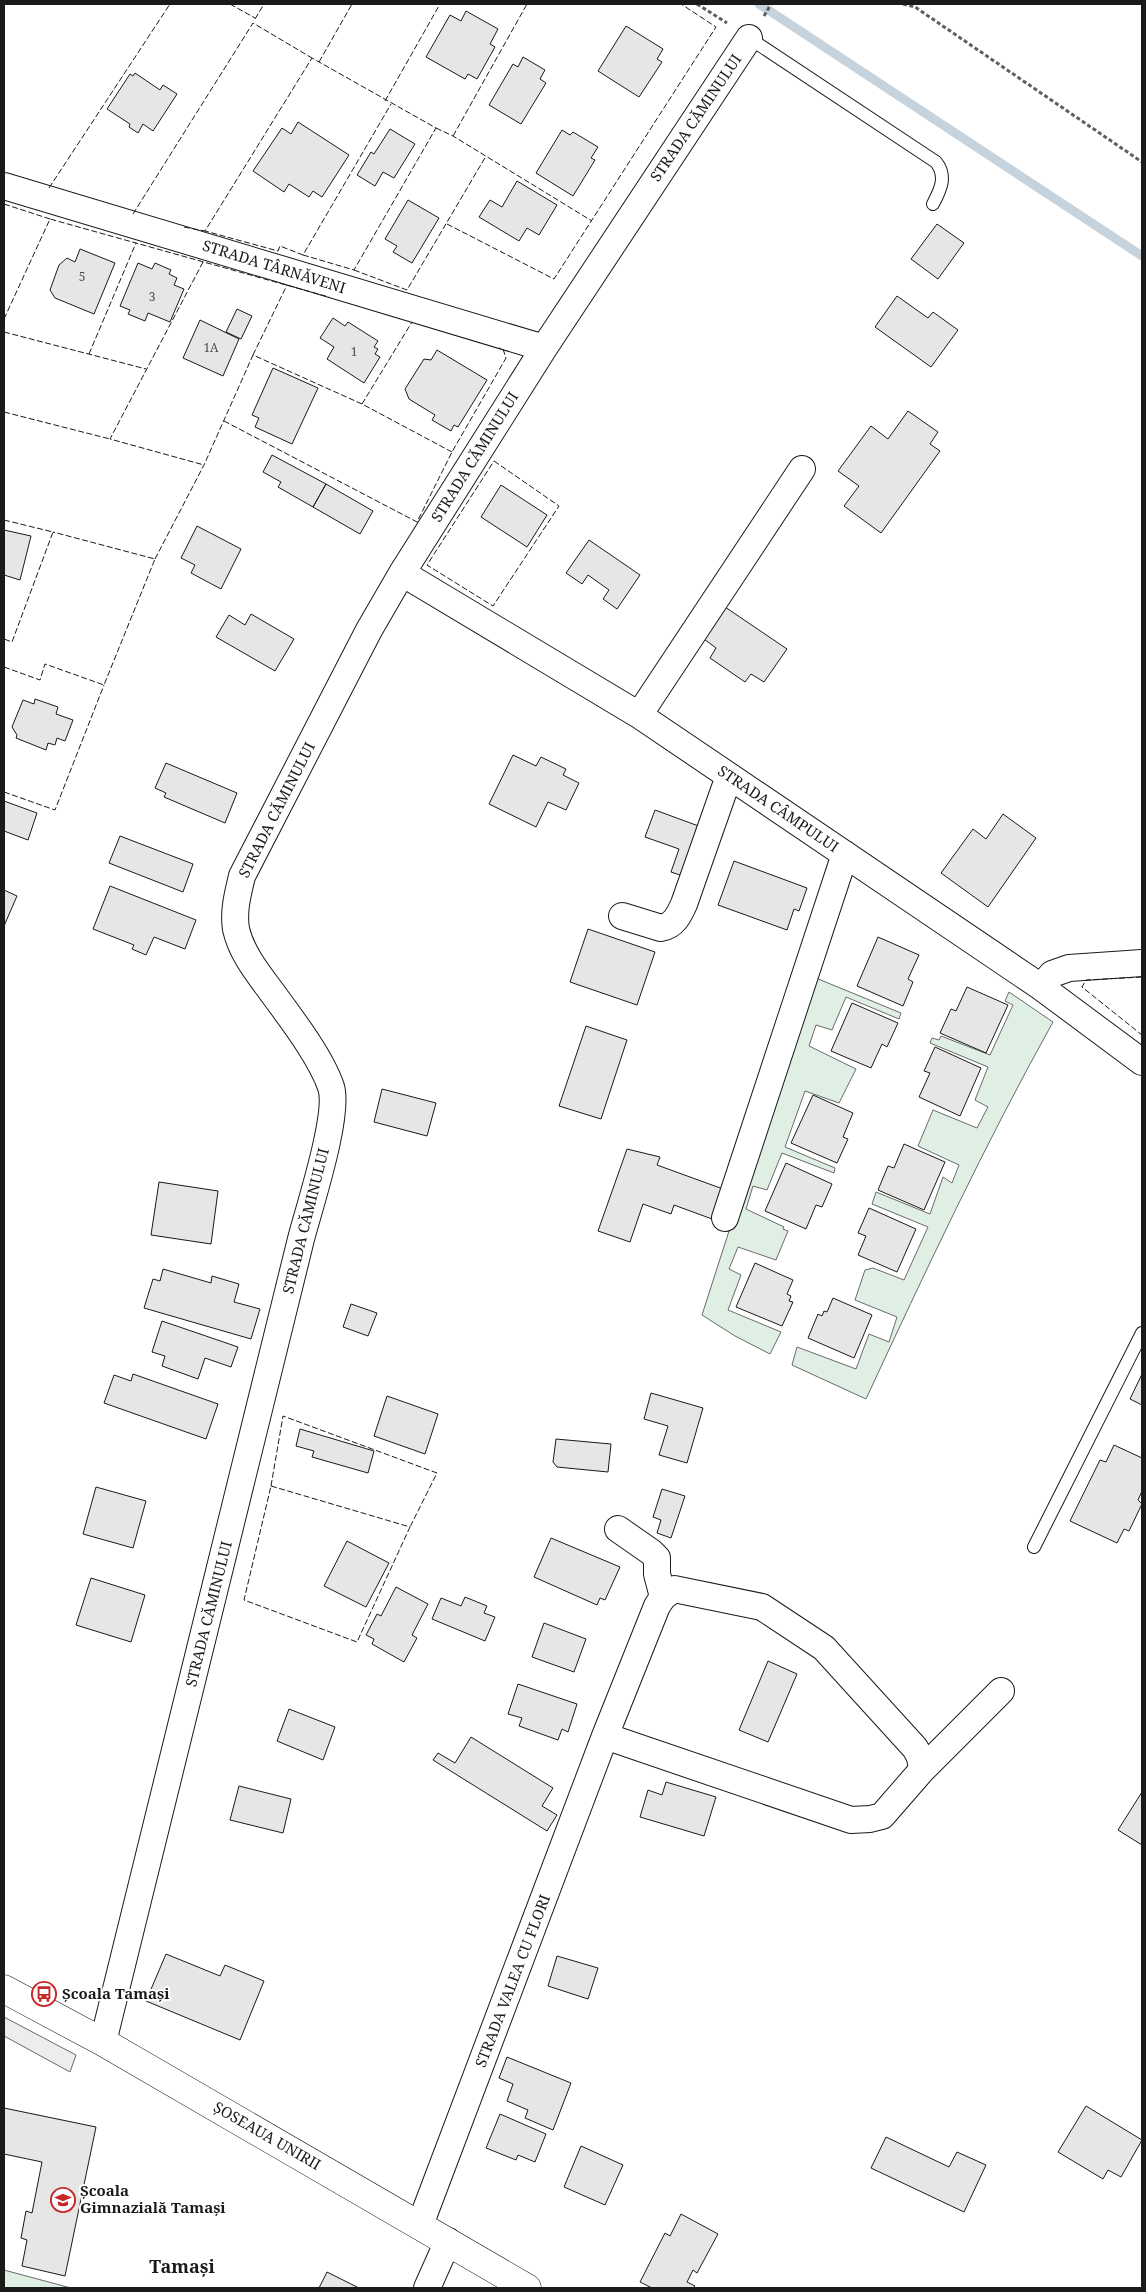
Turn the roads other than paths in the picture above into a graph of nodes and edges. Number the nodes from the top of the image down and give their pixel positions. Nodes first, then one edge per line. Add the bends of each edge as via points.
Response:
1 (750, 38) joint
2 (4, 186) edge
3 (933, 204) dead end
4 (544, 348) junction
5 (802, 469) dead end
6 (402, 572) junction
7 (639, 715) junction
8 (729, 776) junction
9 (845, 854) junction
10 (622, 916) dead end
11 (1142, 963) edge
12 (1041, 987) junction
13 (1142, 1062) edge
14 (725, 1218) dead end
15 (1142, 1333) edge
16 (618, 1529) dead end
17 (1034, 1547) dead end
18 (663, 1597) junction
19 (1000, 1691) dead end
20 (605, 1736) junction
21 (922, 1770) junction
22 (4, 1989) edge
23 (103, 2042) junction
24 (420, 2225) junction
25 (448, 2242) junction
26 (427, 2288) edge
27 (527, 2288) edge

1 - 3 lane via 936,162 942,170 943,180
1 - 4 street, STRADA CĂMINULUI
2 - 4 street, STRADA TÂRNĂVENI
4 - 6 street, STRADA CĂMINULUI
5 - 7 street
6 - 7 street, STRADA CÂMPULUI
6 - 23 street, STRADA CĂMINULUI via 242,876 236,902 236,929 248,960 313,1052 332,1088 333,1106 326,1148
7 - 8 street, STRADA CÂMPULUI
8 - 9 street, STRADA CÂMPULUI
8 - 10 street via 678,916 667,927 661,928
9 - 12 street, STRADA CÂMPULUI
9 - 14 street
11 - 12 street via 1069,968 1052,974
12 - 13 street, STRADA CÂMPULUI
15 - 17 lane
16 - 18 street via 656,1558
18 - 20 street, STRADA VALEA CU FLORI
18 - 21 street via 674,1589 762,1606 824,1648 915,1748
19 - 21 street
20 - 21 street via 850,1820 882,1816
20 - 24 street, STRADA VALEA CU FLORI
22 - 23 main road, ȘOSEAUA UNIRII
23 - 24 main road, ȘOSEAUA UNIRII
24 - 25 main road, ȘOSEAUA UNIRII
25 - 26 street
25 - 27 main road, ȘOSEAUA UNIRII

